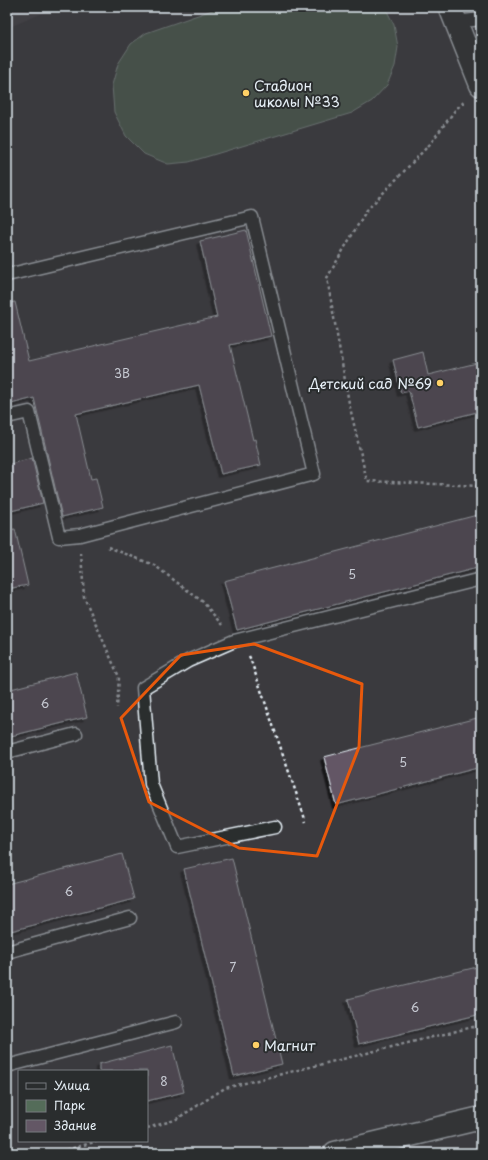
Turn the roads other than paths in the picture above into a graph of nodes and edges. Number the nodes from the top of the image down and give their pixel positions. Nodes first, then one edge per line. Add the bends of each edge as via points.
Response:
1 (453, 15) edge
2 (481, 18) edge
3 (474, 93) edge
4 (7, 275) edge
5 (7, 416) edge
6 (481, 579) edge
7 (76, 734) dead end
8 (7, 752) edge
9 (275, 826) dead end
10 (130, 918) dead end
11 (7, 952) edge
12 (176, 1022) dead end
13 (7, 1066) edge
14 (481, 1118) edge
15 (336, 1153) edge

1 - 2 lane
1 - 3 main road
4 - 5 lane via 252,217 314,474 80,535 59,537 30,412
6 - 9 lane via 234,641 188,661 143,688 151,784 177,848
7 - 8 lane
10 - 11 lane
12 - 13 lane
14 - 15 main road

